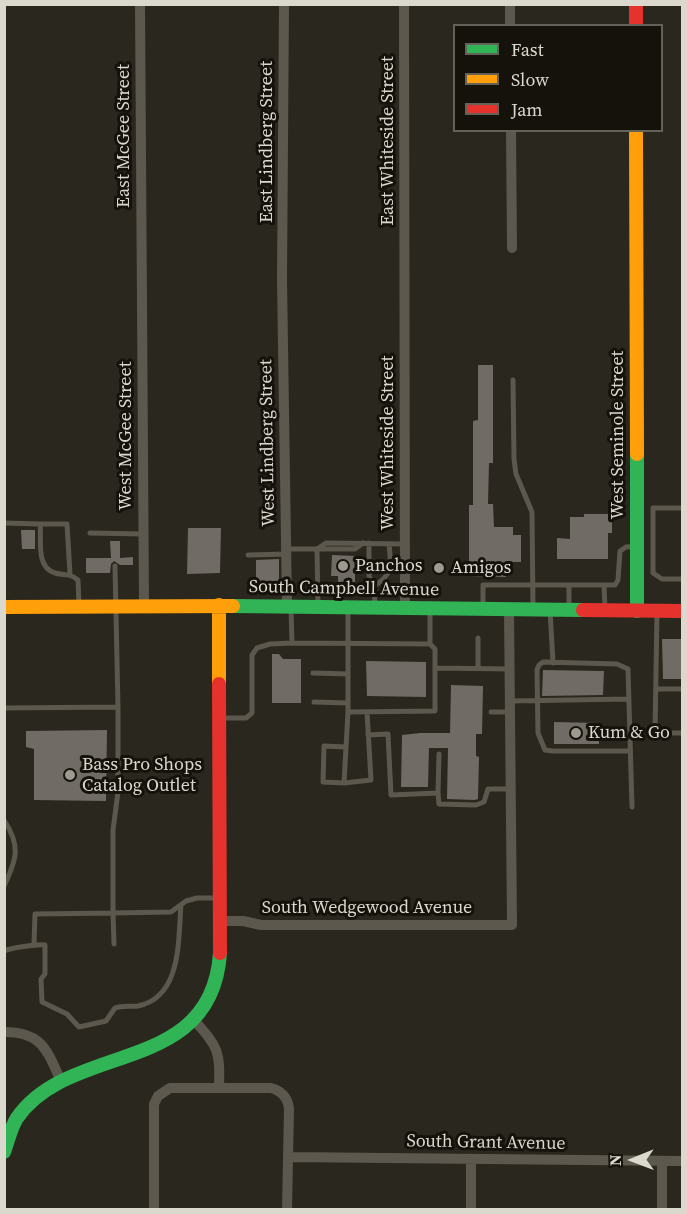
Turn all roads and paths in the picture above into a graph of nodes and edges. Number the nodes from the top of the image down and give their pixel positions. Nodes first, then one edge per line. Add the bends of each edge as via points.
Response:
1 (140, 4) edge
2 (284, 4) edge
3 (404, 4) edge
4 (510, 4) edge
5 (636, 4) edge
6 (510, 24) edge
7 (636, 24) edge
8 (511, 132) edge
9 (636, 132) edge
10 (512, 248) dead end
11 (141, 267) joint
12 (405, 277) joint
13 (282, 280) joint
14 (513, 380) dead end
15 (637, 508) junction
16 (653, 508) junction
17 (682, 508) edge
18 (4, 523) edge
19 (40, 524) junction
20 (90, 533) dead end
21 (116, 533) junction
22 (143, 534) junction
23 (115, 541) dead end
24 (366, 543) junction
25 (389, 544) junction
26 (405, 544) junction
27 (637, 546) junction
28 (317, 549) junction
29 (286, 552) junction
30 (248, 555) dead end
31 (115, 566) dead end
32 (70, 574) junction
33 (682, 579) edge
34 (533, 585) junction
35 (569, 585) junction
36 (604, 585) junction
37 (374, 586) junction
38 (144, 605) junction
39 (219, 605) junction
40 (79, 606) junction
41 (117, 606) junction
42 (289, 606) junction
43 (318, 606) junction
44 (4, 607) edge
45 (348, 607) junction
46 (375, 608) junction
47 (405, 608) junction
48 (429, 609) junction
49 (483, 609) junction
50 (509, 610) junction
51 (533, 610) junction
52 (550, 610) junction
53 (570, 610) junction
54 (605, 610) junction
55 (637, 611) junction
56 (657, 611) junction
57 (682, 611) edge
58 (478, 638) dead end
59 (292, 643) junction
60 (348, 643) junction
61 (430, 644) junction
62 (553, 663) junction
63 (435, 668) junction
64 (478, 668) junction
65 (510, 669) junction
66 (313, 673) dead end
67 (348, 674) junction
68 (656, 689) junction
69 (682, 689) edge
70 (629, 699) junction
71 (537, 701) junction
72 (314, 702) dead end
73 (348, 703) junction
74 (510, 706) junction
75 (118, 707) junction
76 (4, 708) edge
77 (348, 712) junction
78 (367, 712) junction
79 (491, 712) dead end
80 (220, 718) junction
81 (682, 733) edge
82 (368, 735) junction
83 (345, 747) junction
84 (630, 751) junction
85 (439, 754) dead end
86 (344, 783) junction
87 (511, 789) junction
88 (438, 793) junction
89 (632, 807) dead end
90 (4, 820) edge
91 (4, 886) edge
92 (221, 898) junction
93 (181, 905) junction
94 (113, 914) junction
95 (221, 921) junction
96 (34, 944) junction
97 (114, 944) dead end
98 (4, 951) edge
99 (194, 1020) junction
100 (4, 1032) edge
101 (61, 1082) junction
102 (219, 1088) junction
103 (4, 1152) edge
104 (289, 1157) junction
105 (471, 1160) junction
106 (662, 1161) junction
107 (682, 1161) edge
108 (154, 1209) edge
109 (287, 1209) edge
110 (471, 1209) edge
111 (662, 1209) edge

1 - 11 street, East McGee Street
2 - 13 street, East Lindberg Street
3 - 12 street, East Whiteside Street
4 - 6 street
5 - 7 street
8 - 10 street
9 - 15 street, West Seminole Street
11 - 22 street, West McGee Street
12 - 26 street, West Whiteside Street
13 - 29 street, West Lindberg Street
14 - 34 lane via 514,459 532,512
15 - 16 lane
15 - 27 street, West Seminole Street
16 - 17 lane
16 - 33 lane via 654,573 662,579
18 - 19 lane
19 - 32 lane via 40,552 45,567 54,573
19 - 32 lane via 67,524
20 - 21 lane
21 - 22 lane
21 - 23 lane
22 - 38 street, West McGee Street
24 - 25 lane
24 - 28 lane via 326,543
24 - 37 lane via 369,576
25 - 26 lane
25 - 37 lane via 390,569 386,579
26 - 47 street, West Whiteside Street
27 - 36 lane via 620,551 618,580 615,585
27 - 55 street, West Seminole Street
28 - 29 lane
28 - 43 lane
29 - 30 lane
29 - 42 street, West Lindberg Street
31 - 41 lane
32 - 40 lane via 78,580
34 - 35 lane
34 - 49 lane via 483,585
34 - 51 lane
35 - 36 lane
35 - 53 lane
36 - 54 lane
37 - 46 lane
38 - 39 street, South Campbell Avenue
38 - 41 street, South Campbell Avenue
39 - 42 street, South Campbell Avenue
39 - 80 street
40 - 41 street, South Campbell Avenue
40 - 44 street, South Campbell Avenue
41 - 75 lane
42 - 43 street, South Campbell Avenue
42 - 59 lane
43 - 45 street, South Campbell Avenue
45 - 46 street, South Campbell Avenue
45 - 60 lane
46 - 47 street, South Campbell Avenue
47 - 48 street, South Campbell Avenue
48 - 49 street, South Campbell Avenue
48 - 61 lane
49 - 50 street, South Campbell Avenue
50 - 51 street, South Campbell Avenue
50 - 65 street
51 - 52 street, South Campbell Avenue
52 - 53 street, South Campbell Avenue
52 - 62 lane
53 - 54 street, South Campbell Avenue
54 - 55 street, South Campbell Avenue
55 - 56 street, South Campbell Avenue
56 - 57 street, South Campbell Avenue
56 - 68 lane
58 - 64 lane
59 - 60 lane
59 - 80 lane via 257,648 252,655 252,713 246,718
60 - 61 lane
60 - 67 lane
61 - 63 lane via 435,649
62 - 70 lane via 625,666
62 - 71 lane via 539,665
63 - 64 lane
63 - 78 lane via 435,711
64 - 65 lane
65 - 74 street
66 - 67 lane
67 - 73 lane
68 - 69 lane
68 - 81 lane via 655,733
70 - 71 lane
70 - 84 lane
71 - 74 lane
71 - 84 lane via 538,732 545,750
72 - 73 lane
73 - 77 lane
74 - 79 lane
74 - 87 street
75 - 76 lane
75 - 94 lane
77 - 78 lane
77 - 83 lane
78 - 82 lane
80 - 92 street
82 - 86 lane via 371,780
82 - 88 lane via 388,734 390,795
83 - 86 lane
83 - 86 lane via 324,746 323,782
84 - 89 lane
85 - 88 lane
87 - 88 lane via 488,789 484,802 476,805 439,804
87 - 95 street, South Wedgewood Avenue via 512,925 261,925
90 - 91 lane via 16,853
92 - 93 lane via 196,898
92 - 95 street
93 - 94 lane via 171,912
93 - 96 lane via 177,955 166,988 137,1006 115,1008 106,1021 79,1027 67,1014 42,1002 45,945
94 - 96 lane via 35,914
94 - 97 lane
95 - 99 street via 217,978
96 - 98 lane
99 - 101 street via 158,1045
99 - 102 street via 217,1049
100 - 101 street via 27,1034 42,1044
101 - 103 street via 42,1093 20,1115
102 - 104 street via 271,1088 282,1093 288,1102
102 - 108 street via 170,1088 158,1096 154,1104
104 - 105 street, South Grant Avenue
104 - 109 street
105 - 106 street, South Grant Avenue
105 - 110 street
106 - 107 street, South Grant Avenue
106 - 111 street

